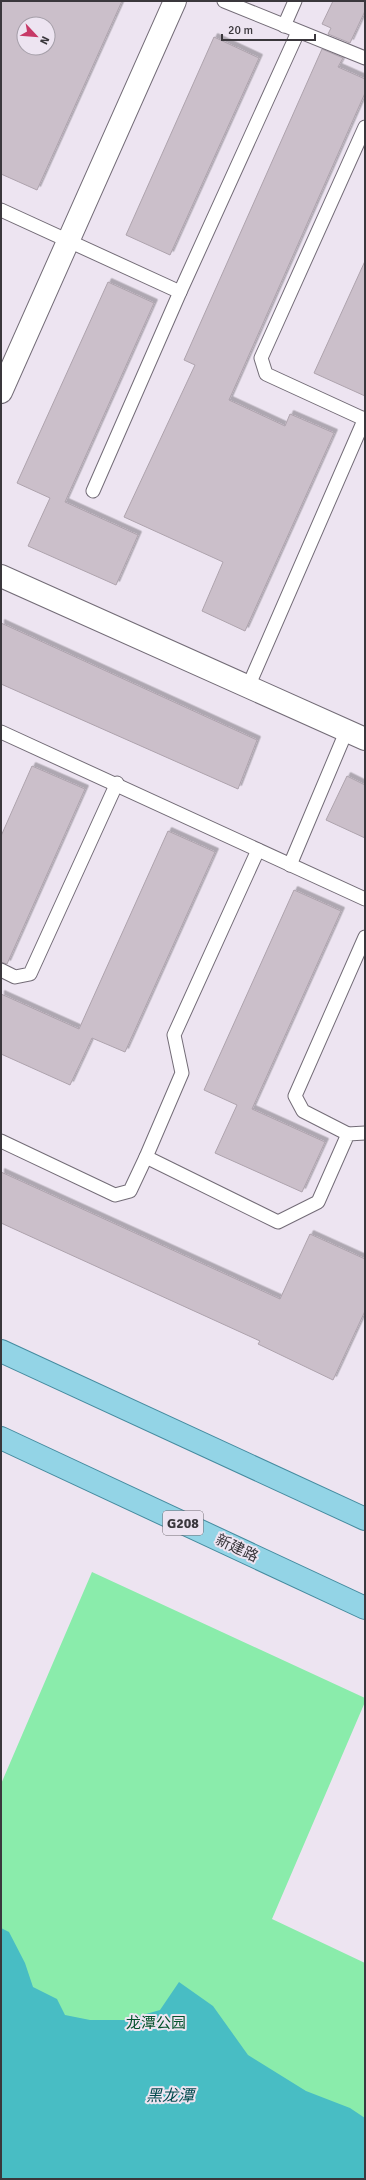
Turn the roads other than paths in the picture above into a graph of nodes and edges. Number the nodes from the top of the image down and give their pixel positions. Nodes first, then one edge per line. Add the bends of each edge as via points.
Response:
1 (176, 1) edge
2 (224, 1) edge
3 (295, 1) edge
4 (284, 26) junction
5 (298, 32) junction
6 (365, 58) edge
7 (365, 127) edge
8 (1, 210) edge
9 (68, 242) junction
10 (180, 292) junction
11 (1, 392) edge
12 (365, 419) edge
13 (93, 491) dead end
14 (1, 576) edge
15 (248, 687) junction
16 (1, 732) edge
17 (355, 735) edge
18 (117, 784) junction
19 (258, 850) junction
20 (290, 865) junction
21 (365, 899) edge
22 (365, 938) edge
23 (1, 970) edge
24 (365, 1133) edge
25 (348, 1134) junction
26 (1, 1141) edge
27 (146, 1157) junction
28 (1, 1351) edge
29 (1, 1438) edge
30 (365, 1519) edge
31 (365, 1608) edge

1 - 9 street
2 - 4 lane
3 - 4 lane
4 - 5 lane
5 - 6 lane
5 - 10 lane
7 - 12 lane via 261,358 266,374
8 - 9 lane
9 - 10 lane
9 - 11 street
10 - 13 lane
12 - 15 lane
14 - 15 street
15 - 17 street
16 - 18 lane
17 - 20 lane
18 - 19 lane
18 - 23 lane via 30,974 15,977
19 - 20 lane
19 - 27 lane via 174,1035 182,1073
20 - 21 lane
22 - 25 lane via 296,1096 303,1111
24 - 25 lane
25 - 27 lane via 318,1202 278,1222
26 - 27 lane via 115,1194 130,1191
28 - 30 main road
29 - 31 main road, 新建路 / G208

